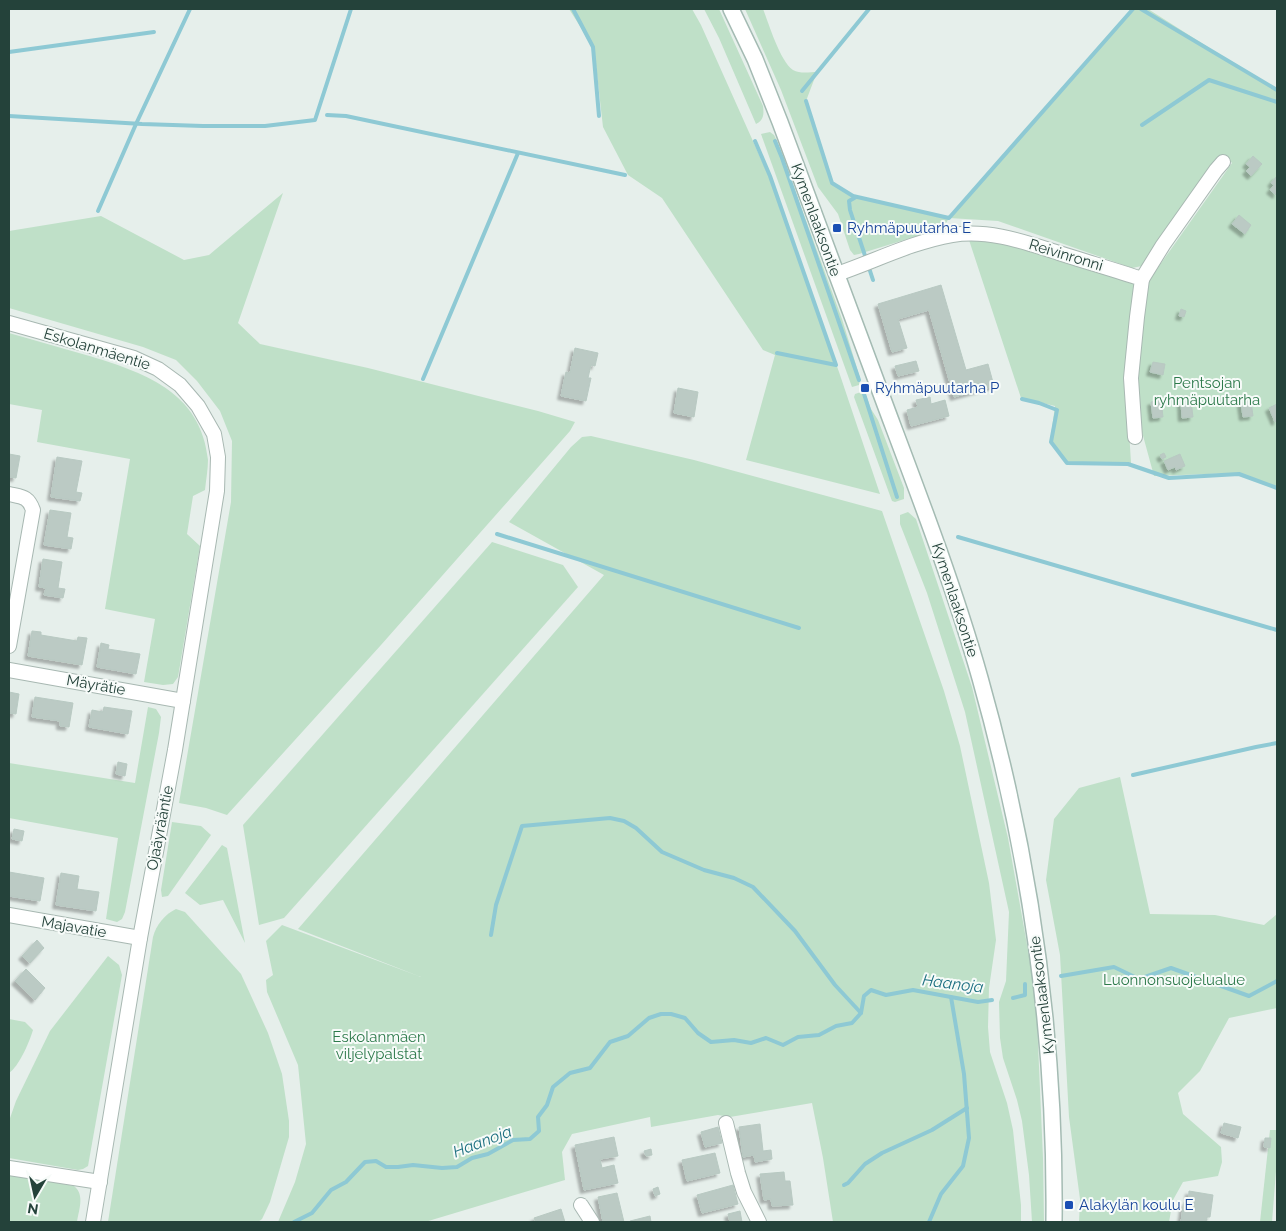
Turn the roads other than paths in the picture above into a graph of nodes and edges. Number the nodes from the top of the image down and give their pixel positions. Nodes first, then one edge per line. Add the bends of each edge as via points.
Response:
1 (731, 9) edge
2 (1224, 162) dead end
3 (837, 274) junction
4 (1142, 279) junction
5 (9, 322) edge
6 (214, 434) joint
7 (1135, 437) dead end
8 (9, 494) edge
9 (9, 646) edge
10 (9, 670) edge
11 (183, 700) junction
12 (9, 915) edge
13 (140, 938) junction
14 (726, 1123) dead end
15 (9, 1168) edge
16 (100, 1182) junction
17 (581, 1205) dead end
18 (93, 1222) edge
19 (592, 1222) edge
20 (759, 1222) edge
21 (1054, 1222) edge

1 - 3 main road, Kymenlaaksontie via 755,60
2 - 4 street
3 - 4 street, Reivinronni via 935,239 980,234 1009,237
3 - 21 main road, Kymenlaaksontie via 954,592 998,745 1028,890 1044,1001 1050,1064
4 - 7 street via 1131,378
5 - 6 street, Eskolanmäentie via 134,358 158,369 180,384 198,406
6 - 11 street, Ojaäyrääntie via 218,457 217,491
8 - 9 street via 22,496 30,502 33,510
10 - 11 street, Mäyrätie
11 - 13 street, Ojaäyrääntie
12 - 13 street, Majavatie
13 - 16 street, Ojaäyrääntie
14 - 20 street via 744,1192
15 - 16 street
16 - 18 street, Ojaäyrääntie
17 - 19 street

